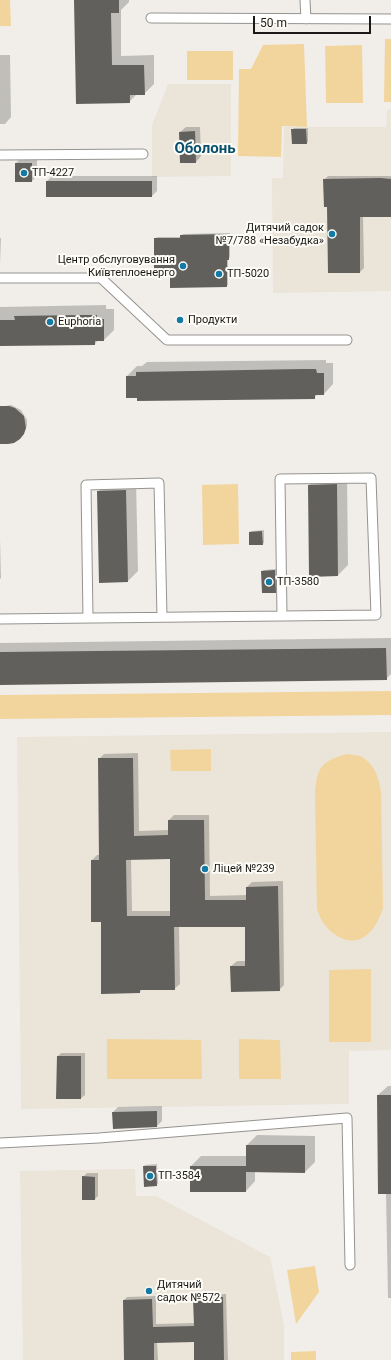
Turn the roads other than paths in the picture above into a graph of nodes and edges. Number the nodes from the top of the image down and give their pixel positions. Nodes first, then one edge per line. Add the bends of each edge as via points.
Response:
1 (305, 0) edge
2 (151, 18) dead end
3 (306, 19) junction
4 (391, 19) edge
5 (143, 154) dead end
6 (0, 155) edge
7 (0, 278) edge
8 (347, 340) dead end
9 (282, 616) junction
10 (162, 617) junction
11 (88, 618) junction
12 (0, 619) edge
13 (0, 1143) edge
14 (350, 1265) dead end

1 - 3 lane
2 - 3 lane
3 - 4 lane
5 - 6 lane
7 - 8 lane via 101,278 167,340
9 - 9 lane via 376,615 371,478 280,479
9 - 10 lane
10 - 11 lane
10 - 11 lane via 159,483 86,485
11 - 12 lane
13 - 14 lane via 99,1138 347,1118

